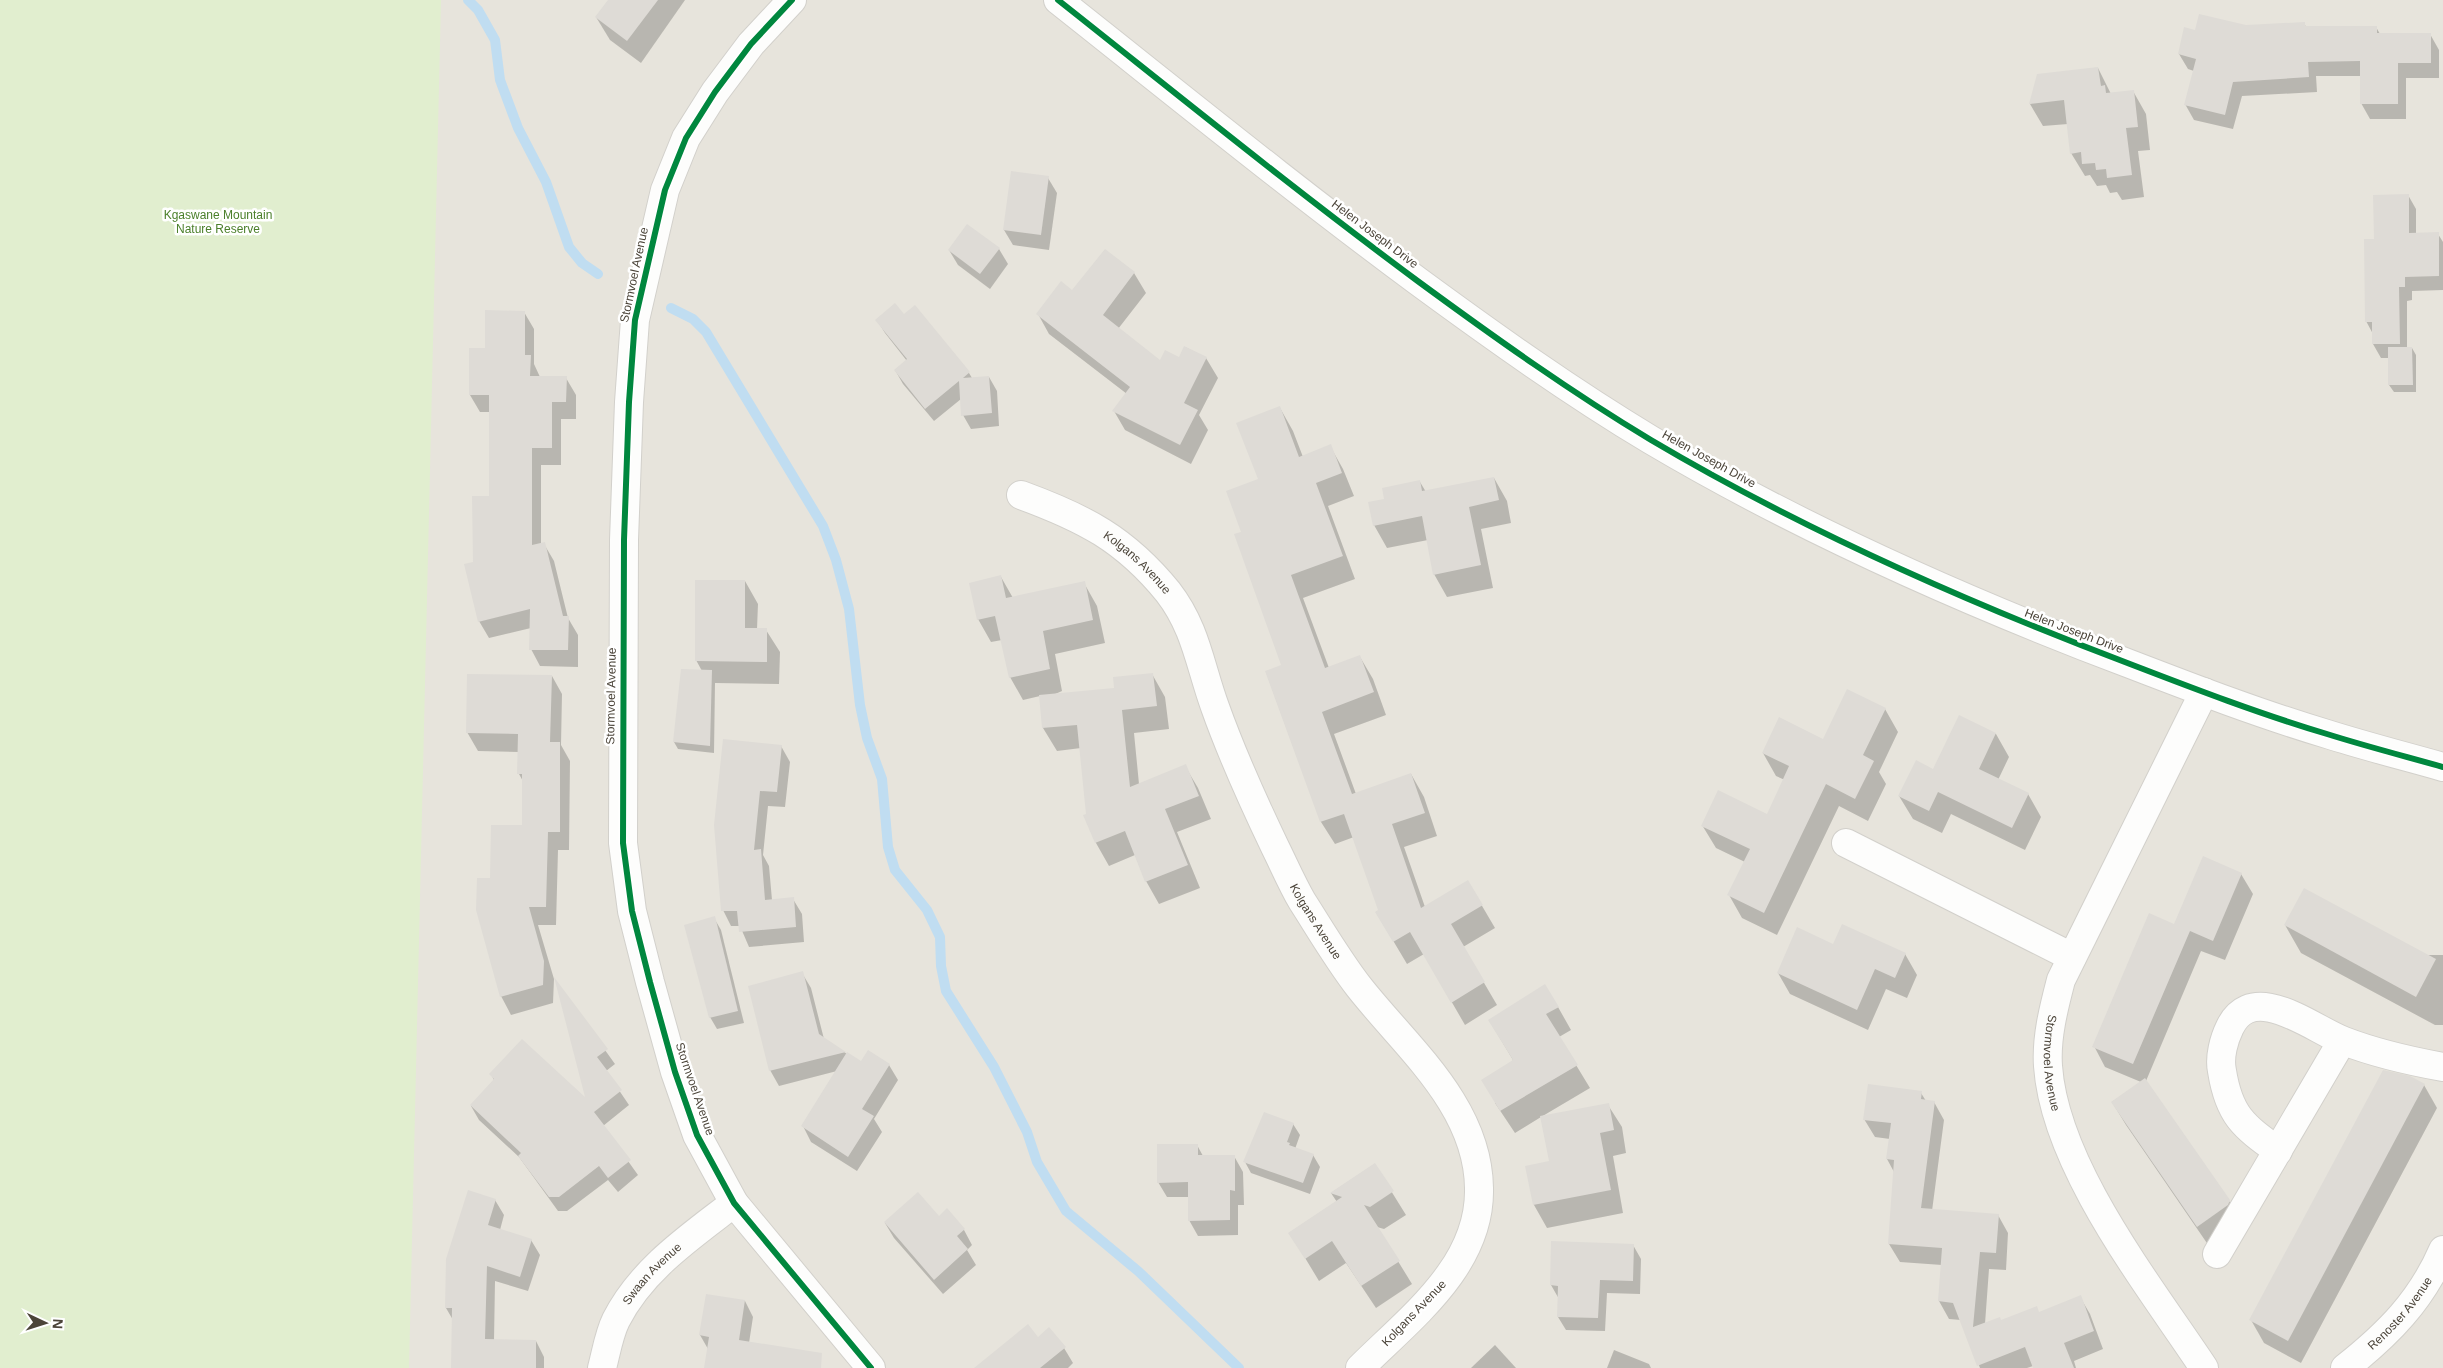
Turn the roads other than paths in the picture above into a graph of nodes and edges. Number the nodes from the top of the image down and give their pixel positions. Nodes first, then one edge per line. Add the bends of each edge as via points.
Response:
1 (792, 0) edge
2 (1058, 0) edge
3 (1021, 495) dead end
4 (2204, 692) junction
5 (2443, 767) edge
6 (1846, 843) dead end
7 (2072, 957) junction
8 (2342, 1041) junction
9 (2443, 1067) edge
10 (2278, 1152) junction
11 (734, 1203) junction
12 (2443, 1250) edge
13 (2217, 1254) dead end
14 (602, 1368) edge
15 (871, 1368) edge
16 (1360, 1368) edge
17 (2204, 1368) edge
18 (2345, 1368) edge

1 - 11 street, Stormvoel Avenue via 750,44 715,92 686,138 664,190 634,320 629,402 623,640 623,842 632,911 675,1072 697,1135
2 - 4 street, Helen Joseph Drive via 1302,193 1504,345 1651,440 1782,512 1897,568 2032,627
3 - 16 street, Kolgans Avenue via 1069,512 1110,536 1145,566 1170,595 1194,636 1214,705 1245,782 1301,899 1358,986 1430,1070 1470,1136 1480,1189 1476,1218 1466,1250 1450,1276
4 - 5 street, Helen Joseph Drive via 2325,734
4 - 7 street, Stormvoel Avenue
6 - 7 street
7 - 17 street, Stormvoel Avenue via 2061,980 2051,1024 2048,1065 2055,1111 2079,1170 2112,1228
8 - 9 street
8 - 10 street
8 - 10 street via 2288,1013 2266,1007 2249,1009 2234,1018 2226,1037 2221,1065 2225,1093 2237,1118
10 - 13 street
11 - 14 street, Swaan Avenue via 671,1252 638,1286 616,1321
11 - 15 street, Stormvoel Avenue
12 - 18 street, Renoster Avenue via 2404,1315

